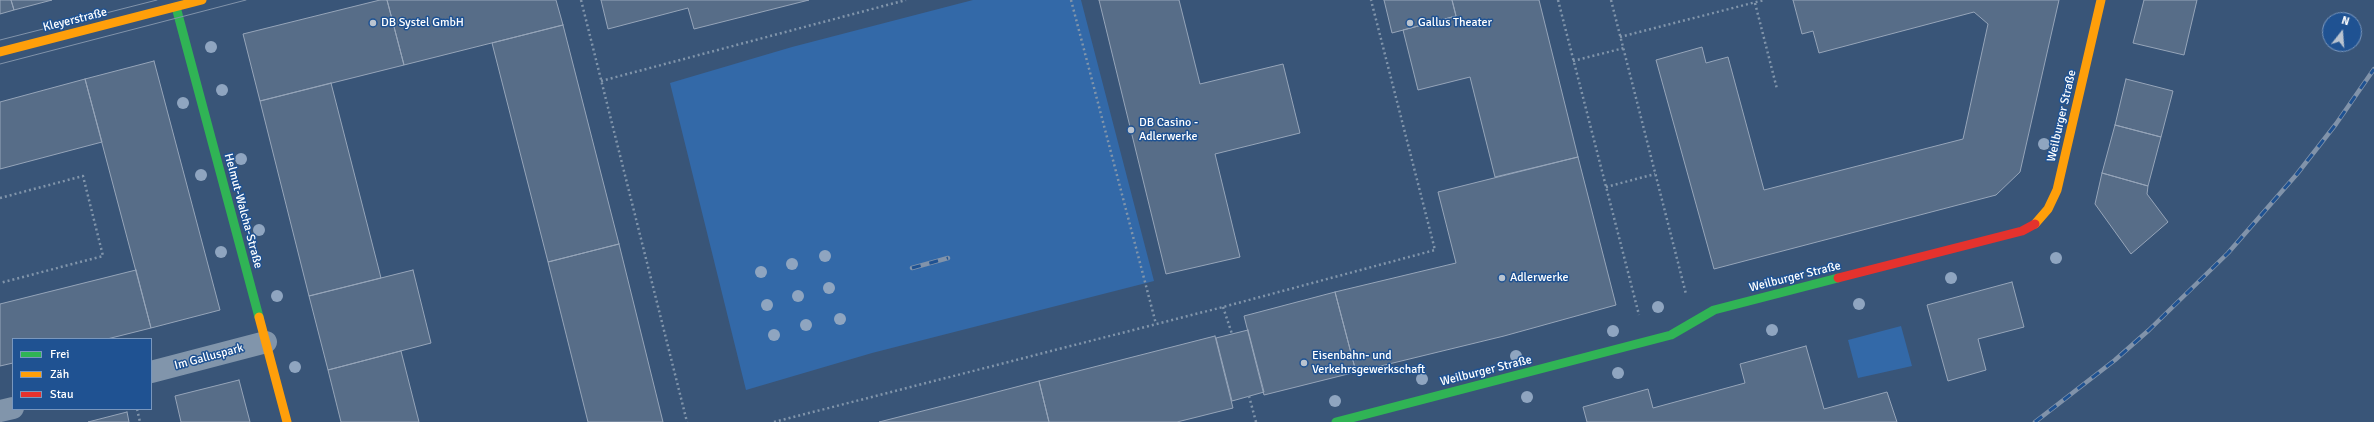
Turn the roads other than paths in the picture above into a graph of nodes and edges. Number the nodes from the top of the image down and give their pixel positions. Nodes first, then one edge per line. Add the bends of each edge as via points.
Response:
1 (202, 0) edge
2 (2101, 0) edge
3 (176, 7) junction
4 (0, 52) edge
5 (266, 342) junction
6 (152, 372) edge
7 (12, 408) edge
8 (0, 411) edge
9 (287, 422) edge
10 (1336, 422) edge

1 - 3 street, Kleyerstraße
2 - 10 street, Weilburger Straße via 2057,190 2048,209 2037,223 2022,231 1714,310 1670,335 1646,342
3 - 4 street, Kleyerstraße
3 - 5 street, Helmut-Walcha-Straße
5 - 6 street, Im Galluspark
5 - 9 street, Helmut-Walcha-Straße
7 - 8 street

